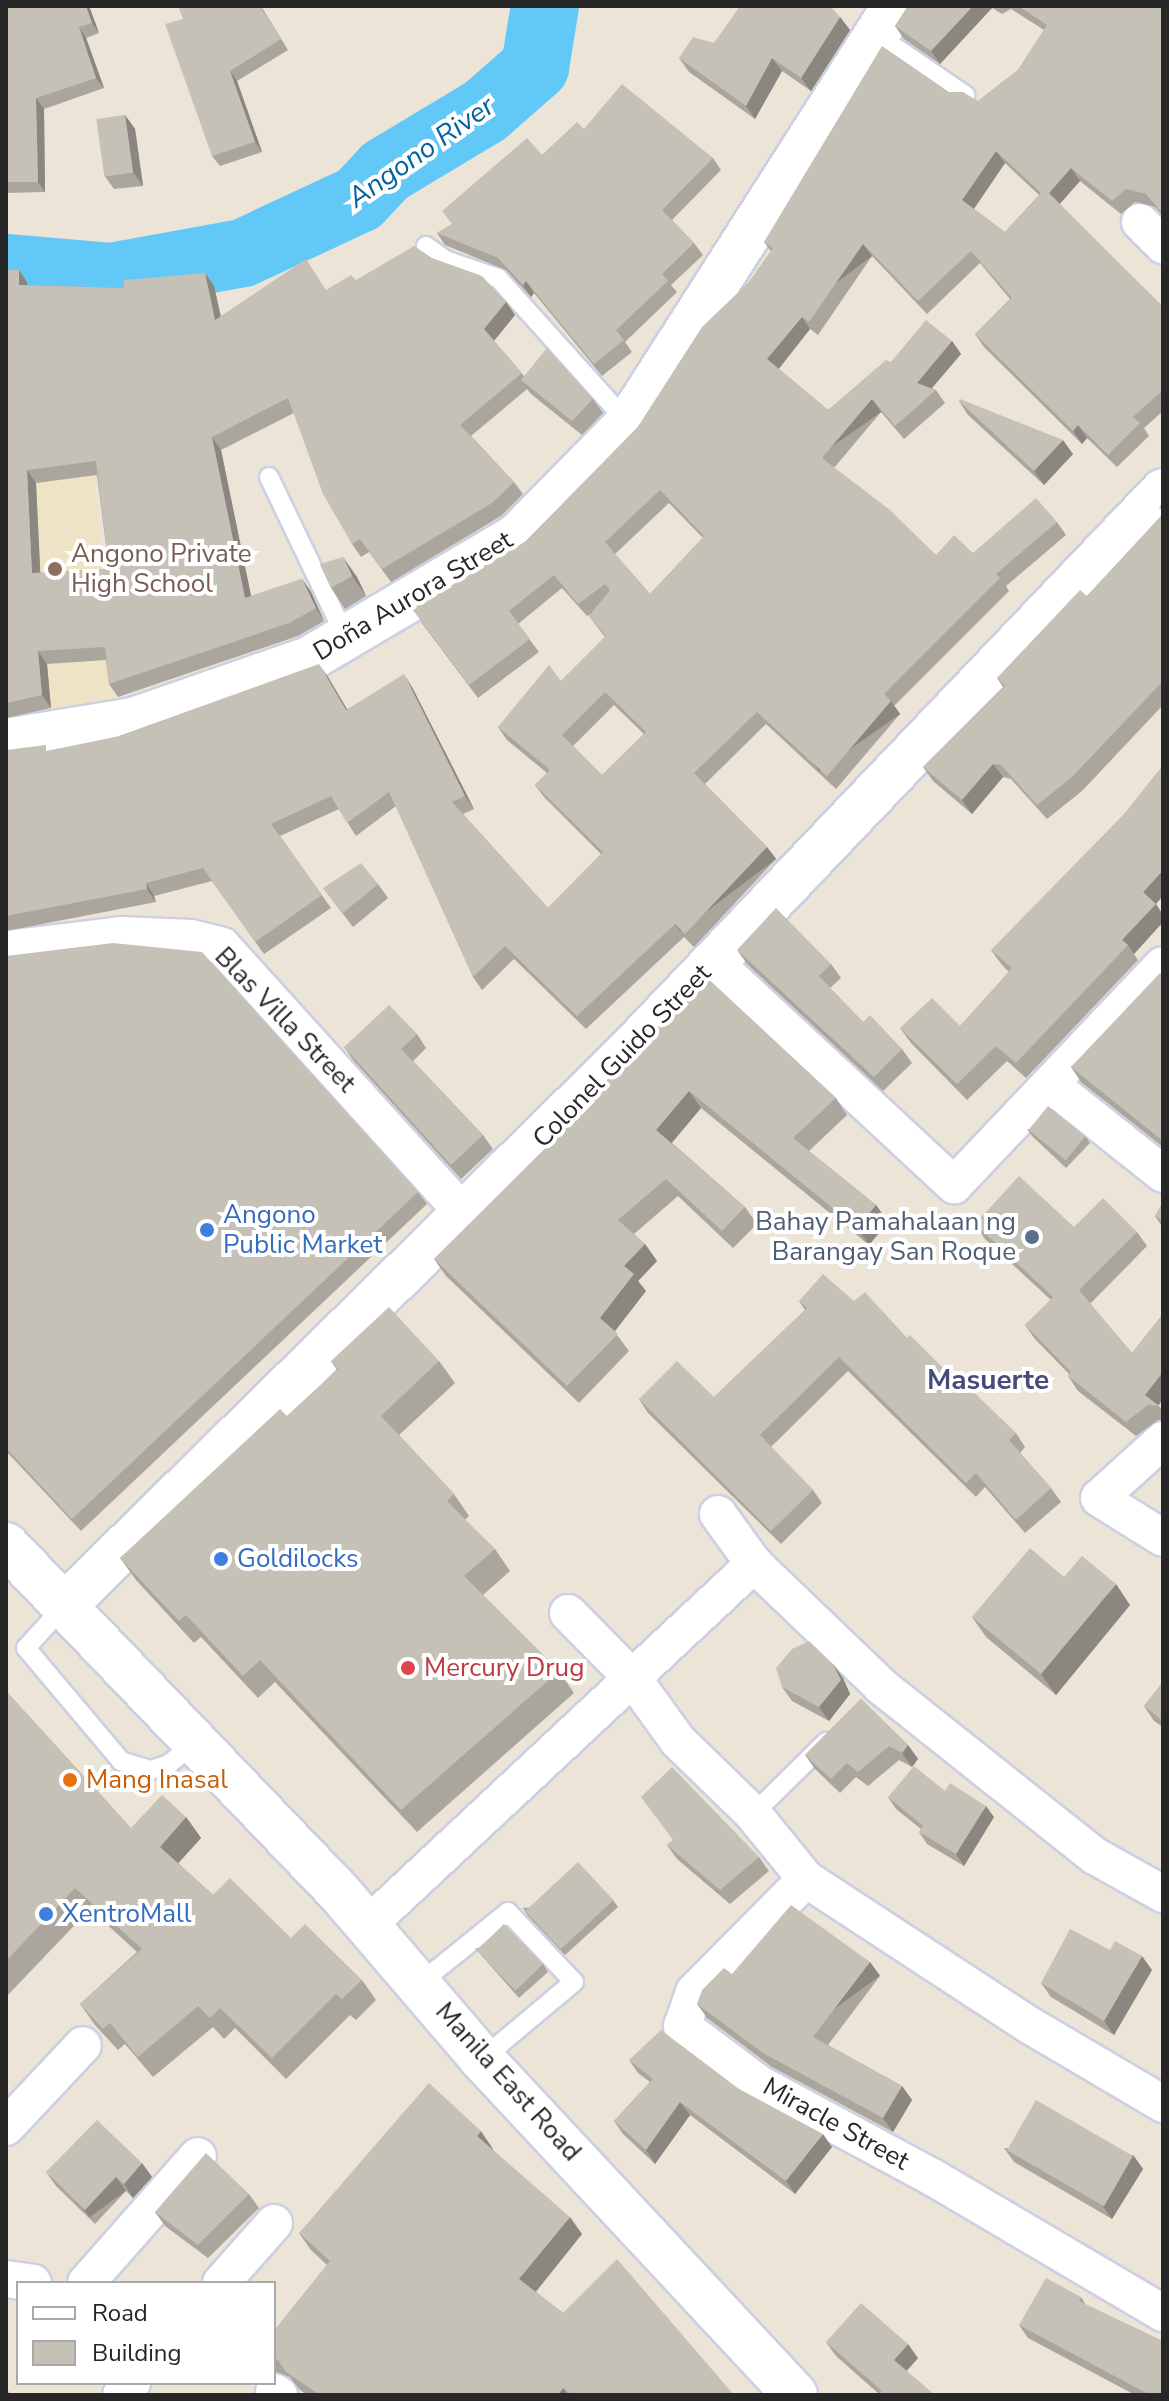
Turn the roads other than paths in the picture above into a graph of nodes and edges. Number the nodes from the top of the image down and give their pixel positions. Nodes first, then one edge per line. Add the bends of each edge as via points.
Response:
1 (886, 20) edge
2 (965, 95) edge
3 (426, 246) dead end
4 (628, 423) junction
5 (269, 477) dead end
6 (1163, 491) edge
7 (346, 638) junction
8 (6, 741) edge
9 (6, 949) edge
10 (714, 962) junction
11 (1163, 965) edge
12 (1050, 1084) junction
13 (1163, 1174) edge
14 (466, 1216) junction
15 (1163, 1440) edge
16 (718, 1514) dead end
17 (1163, 1538) edge
18 (6, 1545) edge
19 (754, 1564) junction
20 (65, 1605) junction
21 (568, 1613) dead end
22 (634, 1680) junction
23 (839, 1728) edge
24 (208, 1757) junction
25 (753, 1814) junction
26 (806, 1879) junction
27 (1163, 1894) edge
28 (368, 1925) junction
29 (420, 1983) junction
30 (83, 2045) dead end
31 (482, 2059) junction
32 (1163, 2104) edge
33 (6, 2127) edge
34 (198, 2156) dead end
35 (274, 2223) dead end
36 (88, 2281) edge
37 (223, 2281) edge
38 (1163, 2313) edge
39 (795, 2395) edge

1 - 2 lane
1 - 4 street, Doña Aurora Street
3 - 4 lane via 445,260 498,278
4 - 7 street, Doña Aurora Street via 517,536
5 - 7 lane
6 - 10 street, Colonel Guido Street
7 - 8 street, Doña Aurora Street via 309,659 133,720
9 - 14 street, Blas Villa Street via 121,935 191,938 222,946
10 - 12 street via 954,1185
10 - 14 street, Colonel Guido Street
11 - 12 street
12 - 13 street
14 - 20 street, Colonel Guido Street
15 - 17 street via 1099,1498
16 - 19 street
18 - 20 street, Manila East Road
19 - 22 street
19 - 27 street via 876,1691 1095,1856
20 - 24 street, Manila East Road
20 - 24 lane via 26,1648 121,1761 151,1770
21 - 22 street
22 - 25 street via 678,1741
22 - 28 street
23 - 25 lane
24 - 28 street, Manila East Road
25 - 26 street
26 - 32 street via 1029,2025
26 - 38 street, Miracle Street via 694,1992 682,2026 761,2085 932,2177
28 - 29 street, Manila East Road
29 - 31 street, Manila East Road
29 - 31 lane via 508,1912 574,1982
30 - 33 street
31 - 39 street, Manila East Road
34 - 36 street
35 - 37 street

